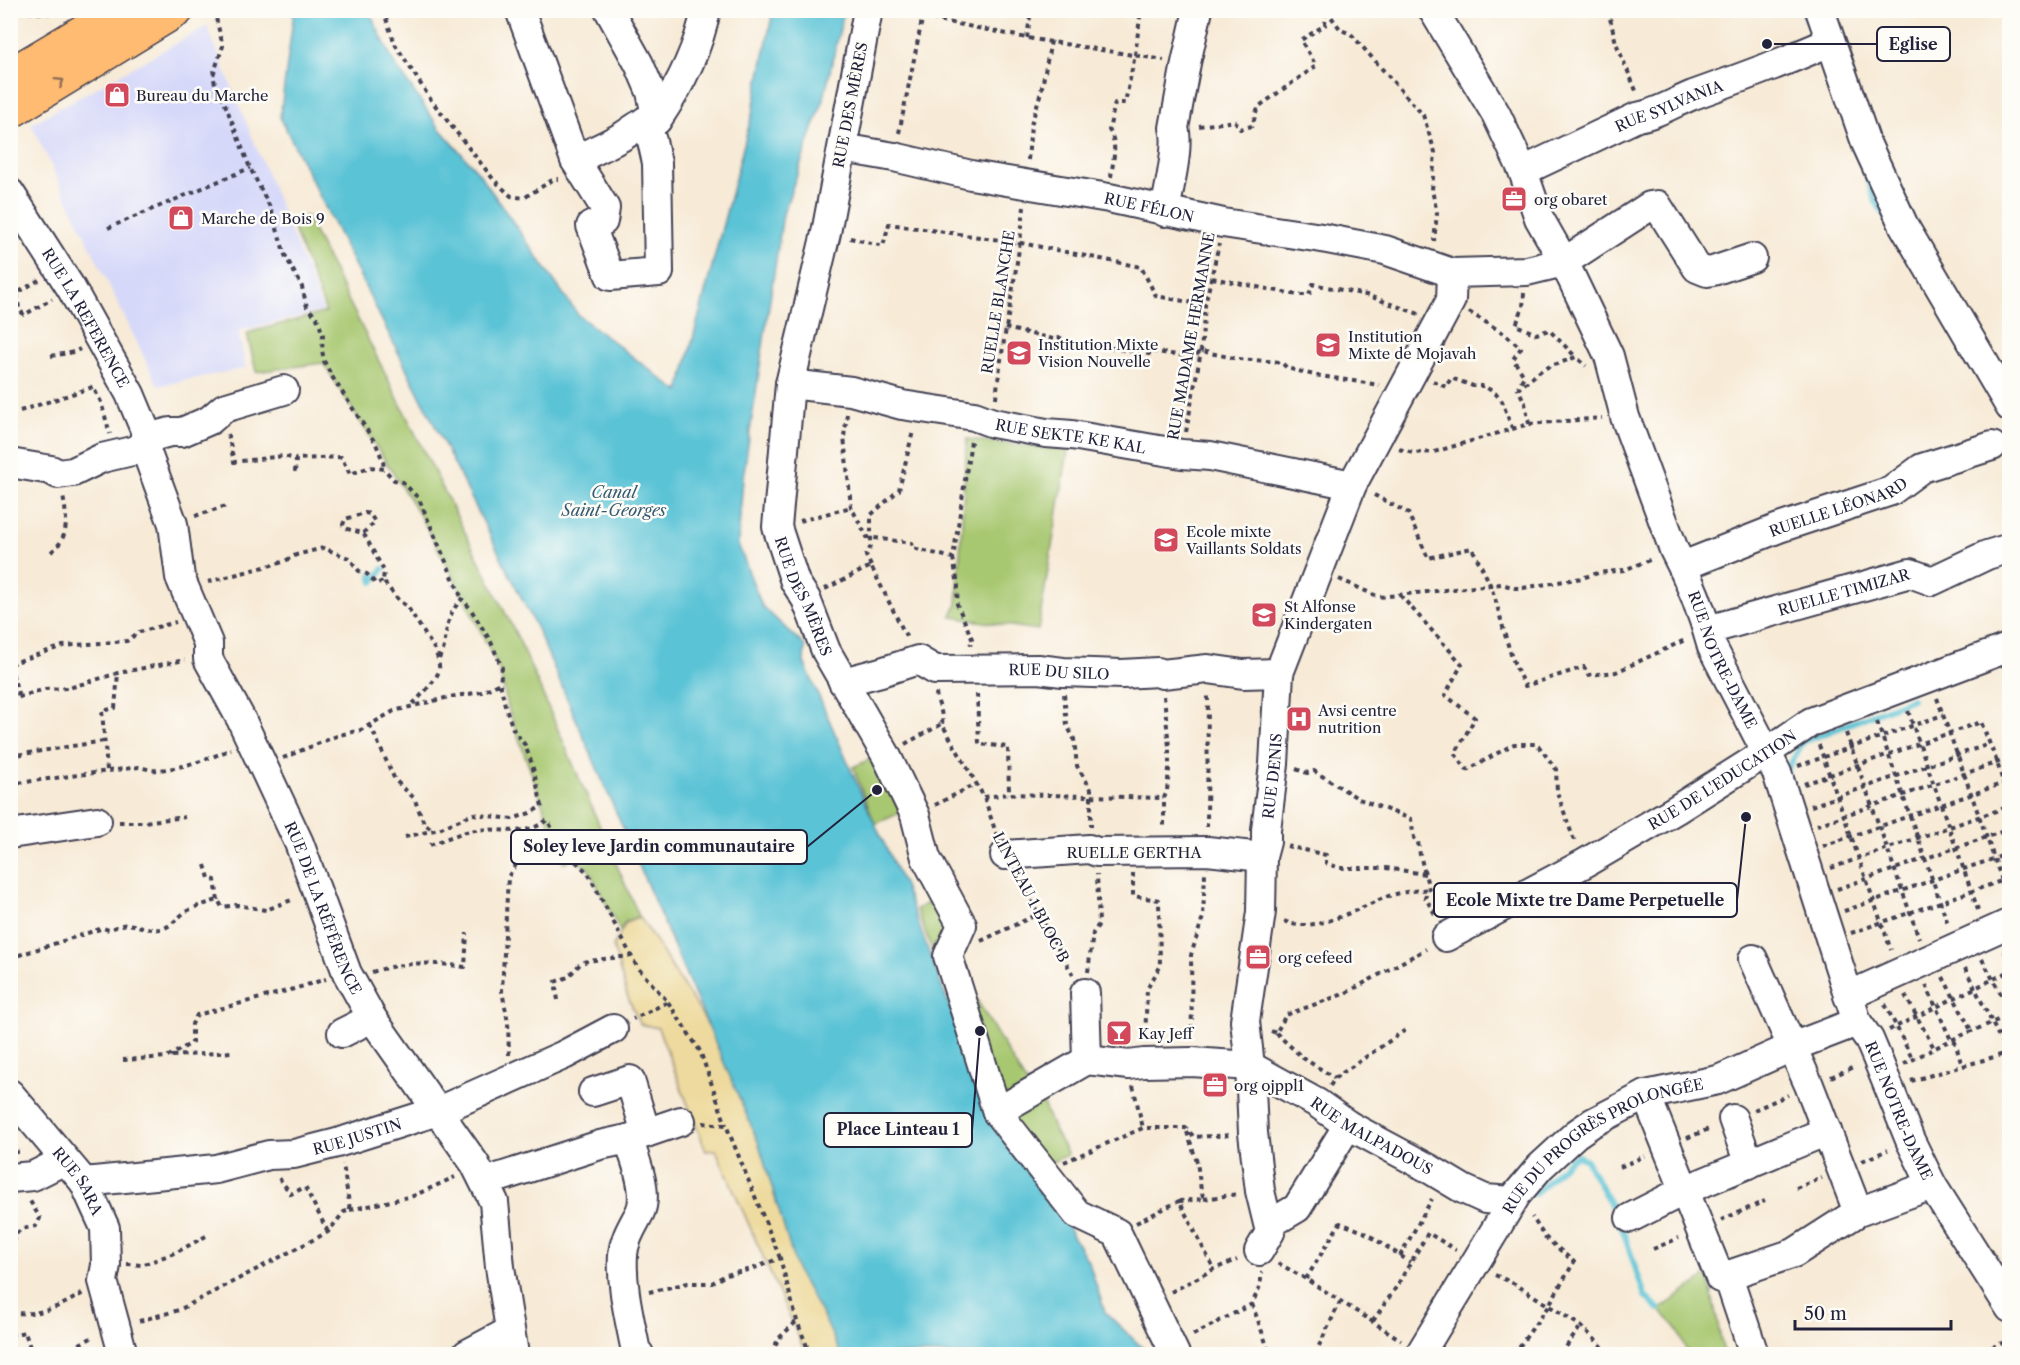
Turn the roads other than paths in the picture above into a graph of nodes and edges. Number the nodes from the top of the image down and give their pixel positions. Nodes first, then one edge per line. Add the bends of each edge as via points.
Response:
1 (119, 10) edge
2 (177, 10) edge
3 (520, 10) edge
4 (609, 10) edge
5 (706, 10) edge
6 (868, 10) edge
7 (1433, 10) edge
8 (1196, 11) edge
9 (1826, 13) edge
10 (1818, 47) dead end
11 (10, 75) edge
12 (10, 112) edge
13 (651, 121) junction
14 (843, 148) junction
15 (571, 169) junction
16 (1523, 171) junction
17 (10, 193) edge
18 (1165, 212) junction
19 (1752, 258) dead end
20 (1564, 262) junction
21 (1443, 290) junction
22 (790, 384) junction
23 (284, 390) dead end
24 (2010, 407) edge
25 (1992, 446) dead end
26 (145, 448) junction
27 (10, 463) edge
28 (1352, 485) junction
29 (2010, 548) edge
30 (1678, 558) junction
31 (1708, 630) junction
32 (2010, 647) edge
33 (1279, 673) junction
34 (843, 682) junction
35 (98, 821) road end
36 (10, 834) edge
37 (1800, 844) junction
38 (1264, 850) junction
39 (1005, 855) road end
40 (1446, 937) road end
41 (1937, 956) edge
42 (1753, 959) dead end
43 (1085, 993) road end
44 (372, 1018) junction
45 (1858, 1019) junction
46 (614, 1029) road end
47 (342, 1033) dead end
48 (1792, 1047) junction
49 (1087, 1060) junction
50 (1250, 1066) junction
51 (593, 1092) dead end
52 (10, 1094) edge
53 (1646, 1095) junction
54 (438, 1111) junction
55 (997, 1112) junction
56 (1733, 1119) dead end
57 (681, 1121) road end
58 (1348, 1125) junction
59 (1827, 1131) junction
60 (637, 1136) junction
61 (65, 1160) junction
62 (1749, 1164) junction
63 (480, 1173) junction
64 (14, 1178) edge
65 (84, 1182) junction
66 (1932, 1185) junction
67 (1685, 1190) junction
68 (1515, 1198) junction
69 (1858, 1212) junction
70 (1630, 1218) dead end
71 (1728, 1276) junction
72 (2010, 1308) edge
73 (512, 1343) edge
74 (1173, 1351) edge
75 (123, 1354) edge
76 (467, 1354) edge
77 (639, 1354) edge
78 (1420, 1354) edge
79 (1754, 1354) edge

1 - 11 main road
12 -> 2 main road
3 - 15 street
4 - 13 street via 651,92
5 - 13 street via 676,93
6 - 14 street, RUE DES MÈRES
7 - 16 street, RUE NOTRE-DAME via 1496,114
8 - 18 street via 1174,128
9 - 24 street via 1866,143 1899,216
10 - 16 street, RUE SYLVANIA via 1637,117
13 - 15 street via 634,127
13 - 15 street via 657,163 659,272 610,276 591,226 603,221 605,208
14 - 18 street, RUE FÉLON
14 - 22 street, RUE DES MÈRES
16 - 20 street, RUE NOTRE-DAME via 1539,218
17 - 26 street, RUE LA REFERENCE via 71,288 129,394 145,430
18 - 21 street, RUE FÉLON via 1375,248
19 - 20 street, RUE FÉLON via 1707,272 1697,268 1657,205 1641,211
20 - 21 street, RUE FÉLON
20 - 30 street, RUE NOTRE-DAME via 1609,356 1625,417
21 - 28 street, RUE DENIS via 1408,382
22 - 28 street, RUE SEKTE KE KAL via 851,391 902,405 1210,456
22 - 34 street, RUE DES MÈRES via 777,527 795,582
23 - 26 street via 224,408 210,420 182,432 154,436
25 - 30 street, RUELLE LÉONARD via 1922,468 1891,491
26 - 27 street via 58,474
26 - 44 street, RUE DE LA RÉFÉRENCE via 173,524 180,578 208,642 208,659 263,766 298,843 349,976
28 - 33 street, RUE DENIS
29 - 31 street, RUELLE TIMIZAR via 1932,581 1910,573
30 - 31 street, RUE NOTRE-DAME
31 - 37 street, RUE NOTRE-DAME via 1712,647
32 - 37 street, RUE DE L'EDUCATION via 1811,722
33 - 34 street, RUE DU SILO via 1243,674 1208,669 1122,674 944,667 881,672
33 - 38 street, RUE DENIS
34 - 55 street, RUE DES MÈRES via 886,755 915,815 926,858 962,925 948,956
35 - 36 street
37 - 40 street, RUE DE L'EDUCATION via 1677,809
37 - 45 street, RUE NOTRE-DAME
38 - 39 street, RUELLE GERTHA
38 - 50 street, RUE DENIS via 1261,912 1245,1022
41 - 45 street, RUE DU PROGRÈS PROLONGÉE
42 - 48 street
43 - 49 street
44 - 47 street
44 - 54 street, RUE DE LA RÉFÉRENCE
45 - 48 street, RUE DU PROGRÈS PROLONGÉE
45 - 66 street, RUE NOTRE-DAME
46 - 54 street, RUE JUSTIN
48 - 53 street, RUE DU PROGRÈS PROLONGÉE via 1718,1080
48 - 59 street
49 - 50 street, RUE MALPADOUS
49 - 55 street
50 - 58 street, RUE MALPADOUS
50 - 58 street, RUE DENIS via 1265,1241 1272,1219 1297,1208
51 - 60 street via 630,1080
52 - 61 street, RUE SARA
53 - 67 street
53 - 68 street, RUE DU PROGRÈS PROLONGÉE via 1576,1134 1540,1167
54 - 63 street, RUE DE LA RÉFÉRENCE
54 - 65 street, RUE JUSTIN via 294,1154 268,1155 216,1169
55 - 74 street via 1077,1214 1117,1233
56 - 62 street
57 - 60 street
58 - 68 street, RUE MALPADOUS via 1485,1199
59 - 62 street
59 - 69 street
60 - 63 street
60 - 77 street via 641,1209 630,1227 623,1253 625,1297
61 - 64 street via 33,1176
61 - 65 street, RUE SARA
62 - 67 street
63 - 73 street, RUE DE LA RÉFÉRENCE via 494,1202
65 - 75 street, RUE SARA via 105,1228 105,1273
66 - 69 street
66 - 72 street, RUE NOTRE-DAME
67 - 70 street
67 - 71 street via 1720,1278
68 - 78 street, RUE DU PROGRÈS PROLONGÉE
69 - 71 street via 1794,1253
71 - 79 street
73 - 76 street

